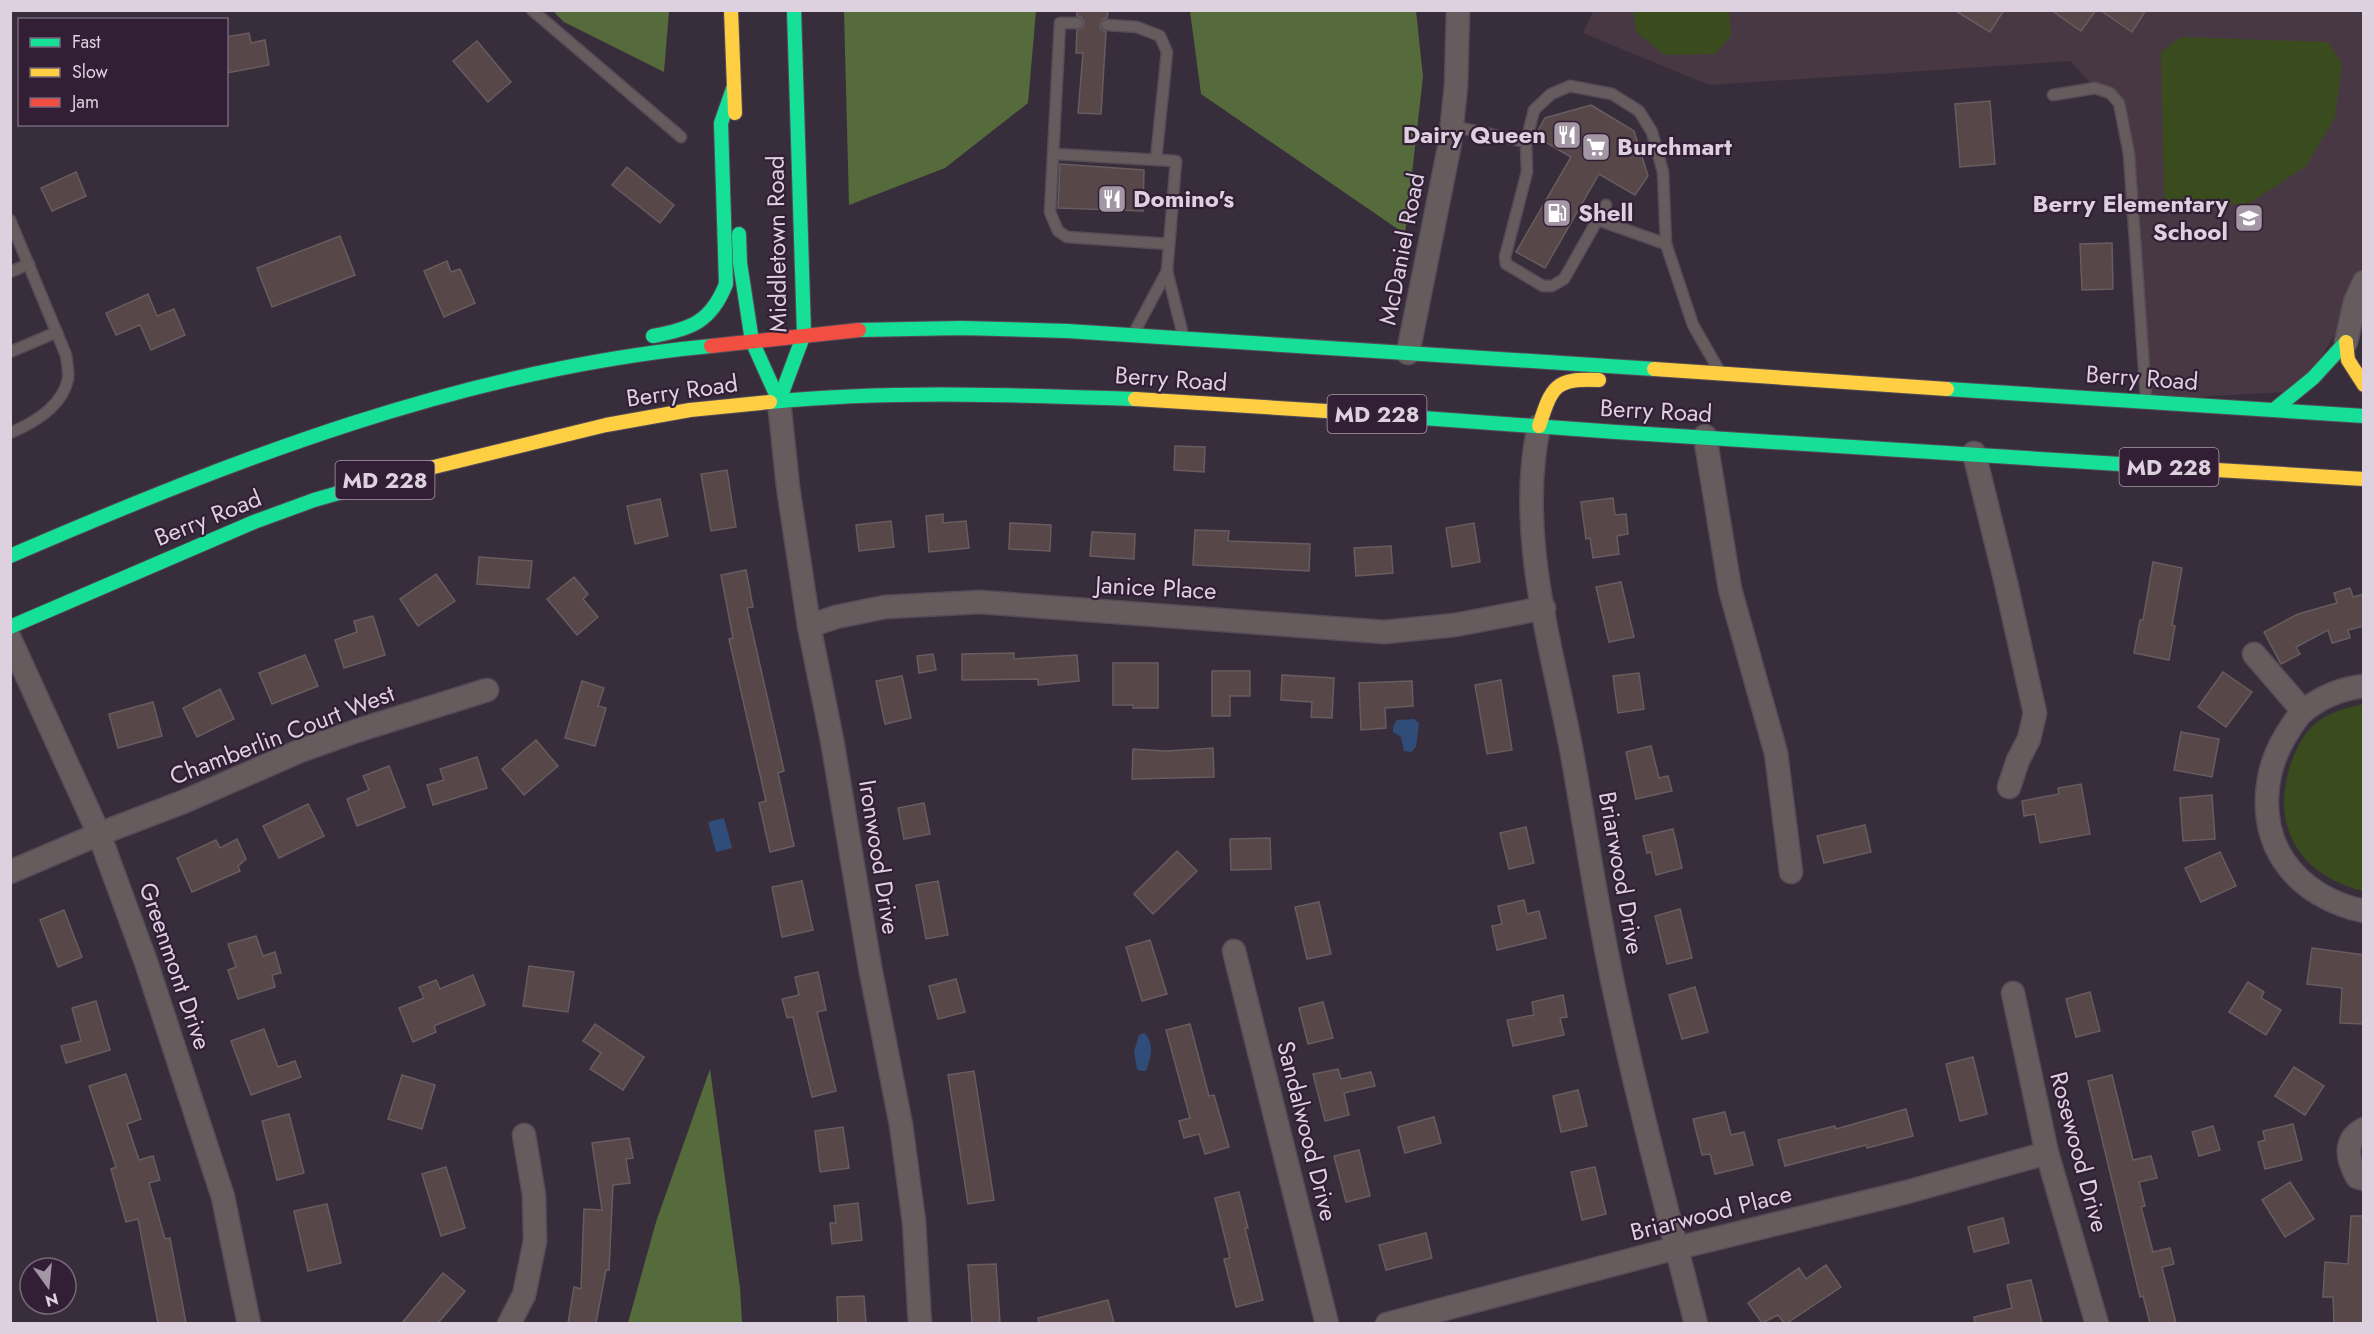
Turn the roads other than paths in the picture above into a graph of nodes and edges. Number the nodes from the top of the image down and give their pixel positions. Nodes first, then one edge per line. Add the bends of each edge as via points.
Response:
1 (532, 10) edge
2 (731, 10) edge
3 (794, 10) edge
4 (1458, 10) edge
5 (1077, 23) dead end
6 (1107, 25) dead end
7 (734, 86) junction
8 (2053, 95) dead end
9 (735, 122) dead end
10 (1452, 126) junction
11 (681, 137) dead end
12 (1526, 142) junction
13 (1054, 154) junction
14 (1156, 160) junction
15 (1606, 206) dead end
16 (738, 216) dead end
17 (10, 220) edge
18 (1598, 220) junction
19 (1169, 244) junction
20 (1666, 244) junction
21 (29, 264) junction
22 (1167, 271) junction
23 (10, 272) edge
24 (2364, 282) edge
25 (57, 332) junction
26 (804, 334) junction
27 (1133, 335) junction
28 (1184, 338) junction
29 (637, 339) dead end
30 (752, 341) junction
31 (2346, 342) junction
32 (10, 352) edge
33 (1408, 354) junction
34 (565, 357) dead end
35 (554, 370) junction
36 (1720, 373) junction
37 (1612, 381) dead end
38 (1889, 384) junction
39 (2364, 385) edge
40 (1724, 388) dead end
41 (2146, 400) junction
42 (779, 401) junction
43 (2275, 410) junction
44 (2364, 416) edge
45 (1539, 426) junction
46 (10, 433) edge
47 (1705, 436) junction
48 (1974, 453) junction
49 (2364, 479) edge
50 (10, 556) edge
51 (1544, 608) junction
52 (809, 626) junction
53 (10, 627) edge
54 (10, 639) edge
55 (2254, 654) dead end
56 (2364, 686) edge
57 (487, 690) dead end
58 (2303, 711) junction
59 (2009, 787) dead end
60 (99, 834) junction
61 (10, 872) edge
62 (1791, 872) dead end
63 (2364, 911) edge
64 (1234, 951) dead end
65 (2013, 993) dead end
66 (2364, 1129) edge
67 (524, 1135) dead end
68 (2047, 1153) junction
69 (2364, 1179) edge
70 (1677, 1250) junction
71 (249, 1323) edge
72 (509, 1323) edge
73 (920, 1323) edge
74 (1327, 1323) edge
75 (1387, 1323) edge
76 (1696, 1323) edge
77 (2097, 1323) edge

1 - 11 lane
2 - 7 main road
3 - 26 main road, Middletown Road
4 - 10 street, McDaniel Road
5 - 13 lane via 1060,23
6 - 14 lane via 1137,27 1160,36 1167,52
7 - 9 main road
7 - 29 main road via 721,123 726,284 722,296 700,323
8 - 41 lane via 2095,88 2110,93 2119,103 2129,154
10 - 12 lane
10 - 33 street, McDaniel Road
12 - 18 lane via 1527,172 1506,264 1543,286 1552,286 1564,279
12 - 20 lane via 1534,110 1551,94 1570,86 1612,94 1639,111 1652,132 1663,172
13 - 14 lane
13 - 19 lane via 1050,212 1058,231 1067,237
14 - 19 lane via 1176,160
15 - 18 lane
16 - 30 main road, Middletown Road via 740,263
17 - 21 lane
18 - 20 lane
19 - 22 lane
20 - 36 lane via 1693,325
21 - 23 lane
21 - 25 lane
22 - 27 lane
22 - 28 lane
24 - 31 street via 2349,320
25 - 32 lane
25 - 46 lane via 66,355 68,378 62,396 52,408
26 - 27 main road, Berry Road / MD 228 via 990,328
26 - 30 main road, Berry Road / MD 228
26 - 42 main road, Middletown Road
27 - 28 main road, Berry Road / MD 228
28 - 33 main road, Berry Road / MD 228
30 - 35 main road, Berry Road / MD 228 via 662,351
30 - 42 main road, Middletown Road
31 - 39 main road via 2348,360
31 - 43 main road via 2300,392
33 - 36 main road, Berry Road / MD 228
34 - 35 main road
35 - 50 main road, Berry Road / MD 228 via 423,402 287,444 199,476
36 - 38 main road, Berry Road / MD 228
37 - 45 main road via 1562,382 1550,392
38 - 40 main road
38 - 41 main road, Berry Road / MD 228
41 - 43 main road, Berry Road / MD 228
42 - 45 main road, Berry Road / MD 228 via 866,395 1065,395
42 - 52 street, Ironwood Drive
42 - 53 main road, Berry Road / MD 228 via 690,410 606,425 433,466 326,497 238,528
43 - 44 main road, Berry Road / MD 228
45 - 47 main road, Berry Road / MD 228
45 - 51 street, Briarwood Drive via 1534,450 1533,512
47 - 48 main road, Berry Road / MD 228
47 - 62 street via 1730,589 1776,753
48 - 49 main road, Berry Road / MD 228
48 - 59 street via 2035,713
51 - 52 street, Janice Place via 1384,632 980,602 885,607
51 - 70 street, Briarwood Drive via 1612,979
52 - 73 street, Ironwood Drive via 901,1125 914,1222
54 - 60 street, Greenmont Drive
55 - 58 street
56 - 58 street via 2334,693
57 - 60 street, Chamberlin Court West via 300,751
58 - 63 street via 2279,746 2273,763 2267,785 2270,828 2283,860 2298,878 2330,900
60 - 61 street, Chamberlin Court West
60 - 71 street, Greenmont Drive via 146,962 219,1186
64 - 74 street, Sandalwood Drive
65 - 68 street, Rosewood Drive
66 - 69 street via 2355,1133 2348,1155 2357,1177
67 - 72 street via 534,1196 534,1241 524,1294
68 - 70 street, Briarwood Place
68 - 77 street, Rosewood Drive
70 - 75 street, Briarwood Place
70 - 76 street, Briarwood Drive

